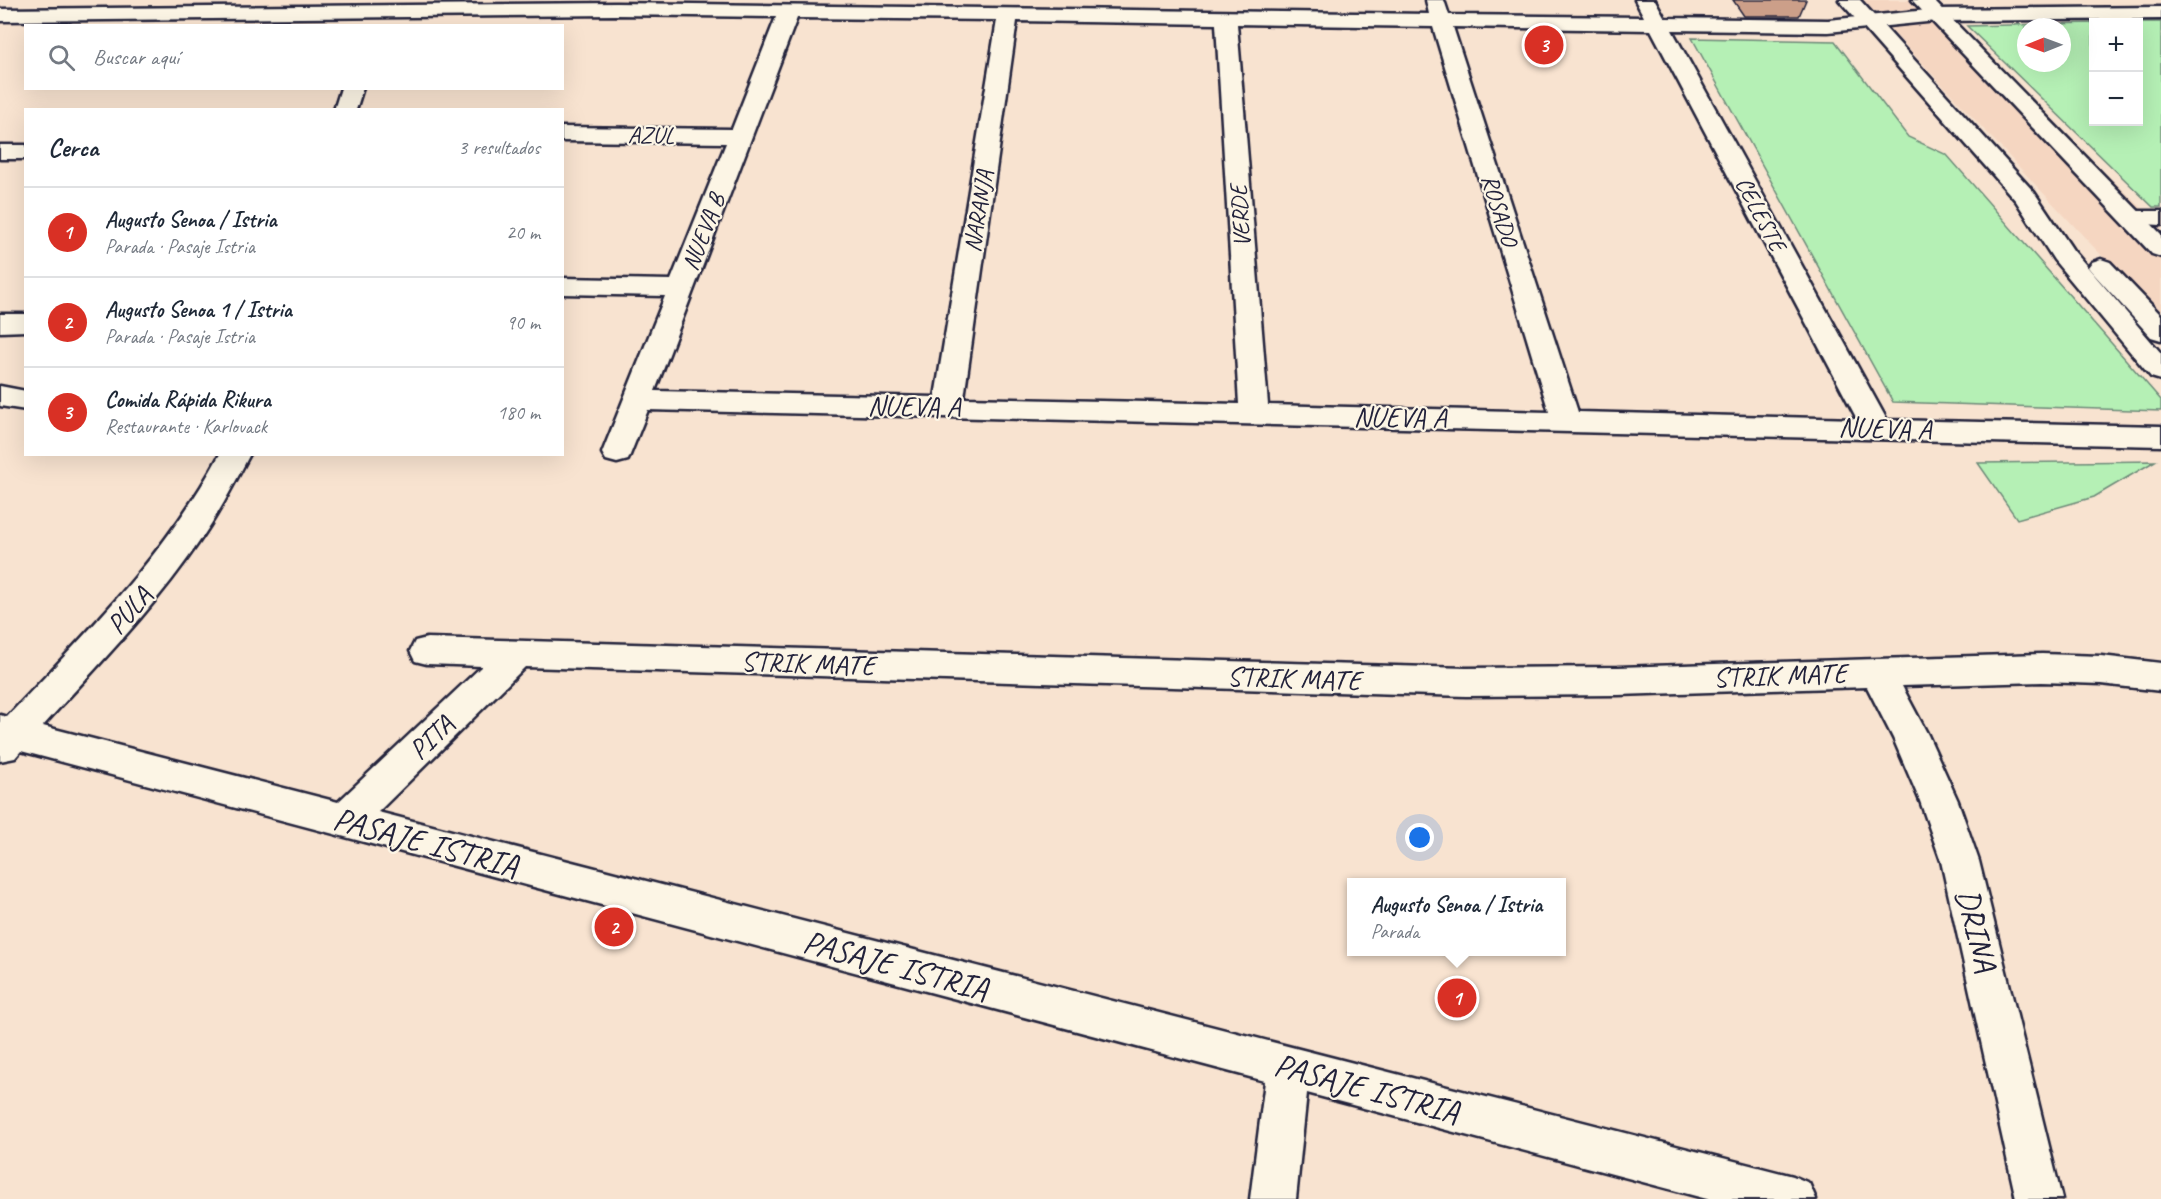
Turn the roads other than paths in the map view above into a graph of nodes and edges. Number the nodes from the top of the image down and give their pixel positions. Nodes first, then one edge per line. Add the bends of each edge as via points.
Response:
1 (1645, 0) edge
2 (1849, 0) edge
3 (547, 4) edge
4 (761, 5) edge
5 (971, 7) edge
6 (1179, 8) edge
7 (1930, 8) edge
8 (1438, 10) edge
9 (789, 11) junction
10 (2161, 13) edge
11 (1008, 14) junction
12 (0, 15) edge
13 (374, 18) edge
14 (1226, 18) junction
15 (1868, 21) junction
16 (1658, 24) junction
17 (351, 90) edge
18 (346, 108) edge
19 (564, 134) edge
20 (740, 136) junction
21 (0, 152) edge
22 (24, 152) edge
23 (2025, 197) junction
24 (2133, 218) junction
25 (2161, 218) edge
26 (2161, 249) edge
27 (564, 286) edge
28 (681, 288) junction
29 (24, 322) edge
30 (0, 323) edge
31 (2161, 331) edge
32 (2161, 370) edge
33 (0, 396) edge
34 (638, 400) junction
35 (24, 401) edge
36 (948, 407) junction
37 (1254, 414) junction
38 (1566, 421) junction
39 (1877, 428) junction
40 (2161, 436) edge
41 (617, 453) dead end
42 (234, 456) edge
43 (427, 651) dead end
44 (518, 653) junction
45 (1877, 673) junction
46 (2161, 676) edge
47 (5, 738) edge
48 (344, 821) junction
49 (1288, 1067) junction
50 (1273, 1199) edge
51 (1793, 1199) edge
52 (2039, 1199) edge

1 - 16 street, CELESTE
2 - 15 street
3 - 4 street
3 - 13 street
4 - 9 street
5 - 9 street
5 - 11 street
6 - 11 street
6 - 14 street
7 - 10 street
7 - 15 street
7 - 24 street
8 - 14 street
8 - 16 street
8 - 38 street, ROSADO
9 - 20 street, NUEVA B
11 - 36 street, NARANJA
12 - 13 street
14 - 37 street, VERDE
15 - 16 street via 1828,26
15 - 23 street
16 - 39 street, CELESTE
17 - 18 street
19 - 20 street, AZUL
20 - 28 street, NUEVA B
21 - 22 street
23 - 31 street via 2049,213
23 - 32 street via 2063,255
24 - 25 street
24 - 26 street
27 - 28 street
28 - 34 street, NUEVA B
29 - 30 street
33 - 35 street
34 - 36 street, NUEVA A
34 - 41 street, NUEVA B
36 - 37 street, NUEVA A
37 - 38 street, NUEVA A
38 - 39 street, NUEVA A
39 - 40 street, NUEVA A
42 - 47 street, PULA via 192,531 159,576 119,623
43 - 44 street, STRIK MATE
44 - 45 street, STRIK MATE via 1466,682
44 - 48 street, PITA
45 - 46 street, STRIK MATE via 2042,668
45 - 52 street, DRINA via 1910,735 1960,861
47 - 48 street, PASAJE ISTRIA
48 - 49 street, PASAJE ISTRIA
49 - 50 street
49 - 51 street, PASAJE ISTRIA

